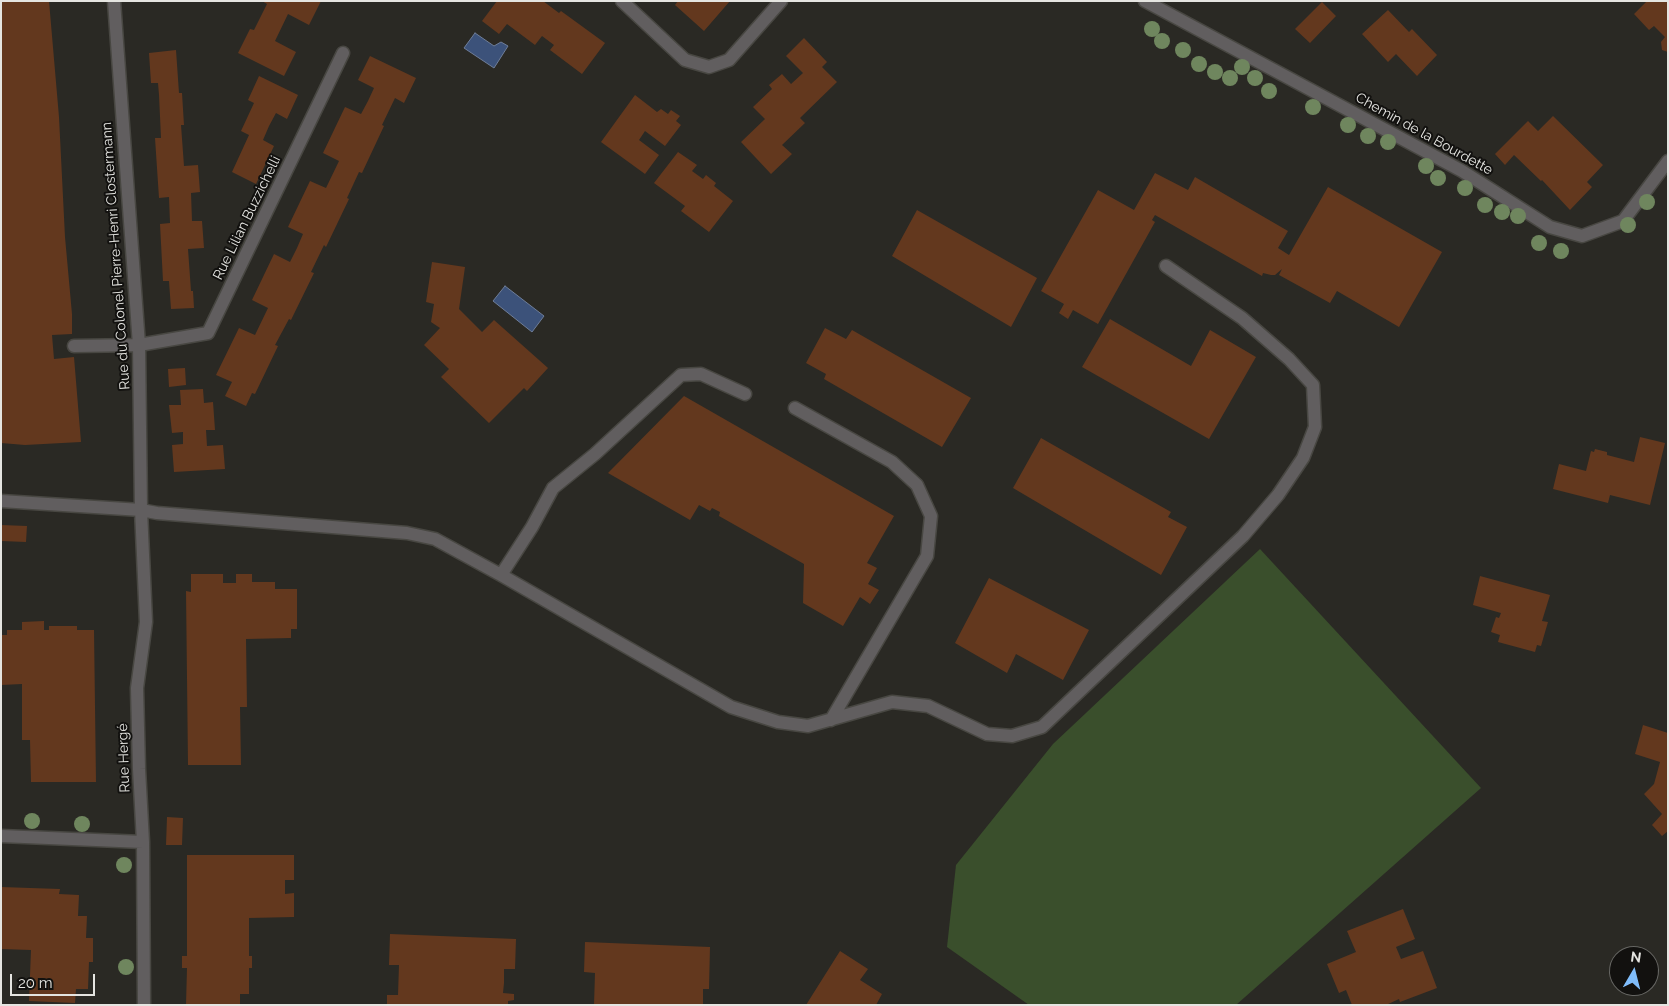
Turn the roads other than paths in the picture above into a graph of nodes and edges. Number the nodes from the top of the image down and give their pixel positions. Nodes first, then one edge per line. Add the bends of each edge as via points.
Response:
1 (114, 1) edge
2 (622, 1) edge
3 (781, 1) edge
4 (1145, 1) edge
5 (343, 53) dead end
6 (1668, 161) edge
7 (1166, 266) dead end
8 (139, 344) junction
9 (74, 346) dead end
10 (745, 394) dead end
11 (795, 408) dead end
12 (1, 501) edge
13 (142, 510) junction
14 (501, 575) junction
15 (831, 720) junction
16 (1, 836) edge
17 (143, 842) junction
18 (144, 1005) edge

1 - 8 street, Rue du Colonel Pierre-Henri Clostermann
2 - 3 street via 685,60 709,67 729,60
4 - 6 street, Chemin de la Bourdette via 1462,171 1550,227 1582,236 1624,221
5 - 8 street, Rue Lilian Buzzichelli via 208,333
7 - 15 street via 1242,318 1313,385 1315,427 1303,458 1278,495 1243,536 1042,728 1012,736 987,734 928,706 892,702
8 - 9 street
8 - 13 street, Rue du Colonel Pierre-Henri Clostermann
10 - 14 street via 701,374 681,375 553,488
11 - 15 street via 892,462 917,485 930,516 927,556
12 - 13 street
13 - 14 street via 407,533 435,539
13 - 17 street, Rue Hergé via 146,622 137,688
14 - 15 street via 731,707 778,722 808,726
16 - 17 street
17 - 18 street, Rue Hergé

